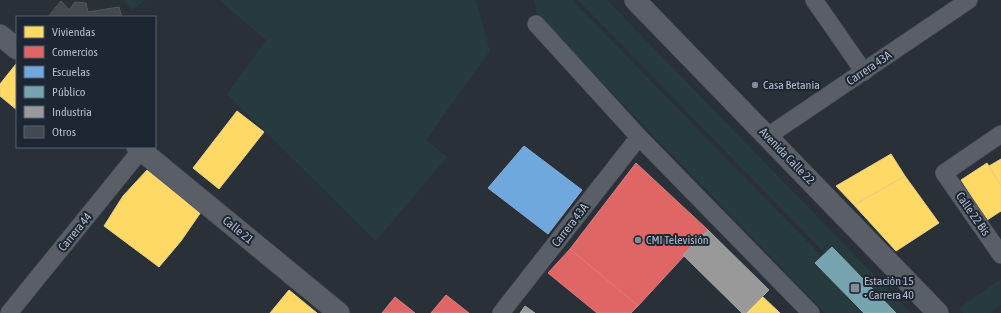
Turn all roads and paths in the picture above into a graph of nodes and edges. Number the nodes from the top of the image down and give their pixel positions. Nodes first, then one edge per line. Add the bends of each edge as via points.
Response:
1 (635, 0) edge
2 (814, 0) edge
3 (969, 0) edge
4 (536, 24) dead end
5 (0, 35) edge
6 (16, 48) edge
7 (864, 72) junction
8 (1001, 134) edge
9 (768, 136) junction
10 (639, 137) junction
11 (139, 149) edge
12 (1001, 255) edge
13 (9, 313) edge
14 (339, 313) edge
15 (501, 313) edge
16 (811, 313) edge
17 (938, 313) edge

1 - 9 street, Avenida Calle 22
2 - 7 street
3 - 7 street, Carrera 43A
4 - 10 street
5 - 6 street
7 - 9 street, Carrera 43A
8 - 12 street, Calle 22 Bis via 944,173
9 - 17 street, Avenida Calle 22
10 - 15 street, Carrera 43A
10 - 16 street
11 - 13 street, Carrera 44
11 - 14 street, Calle 21

